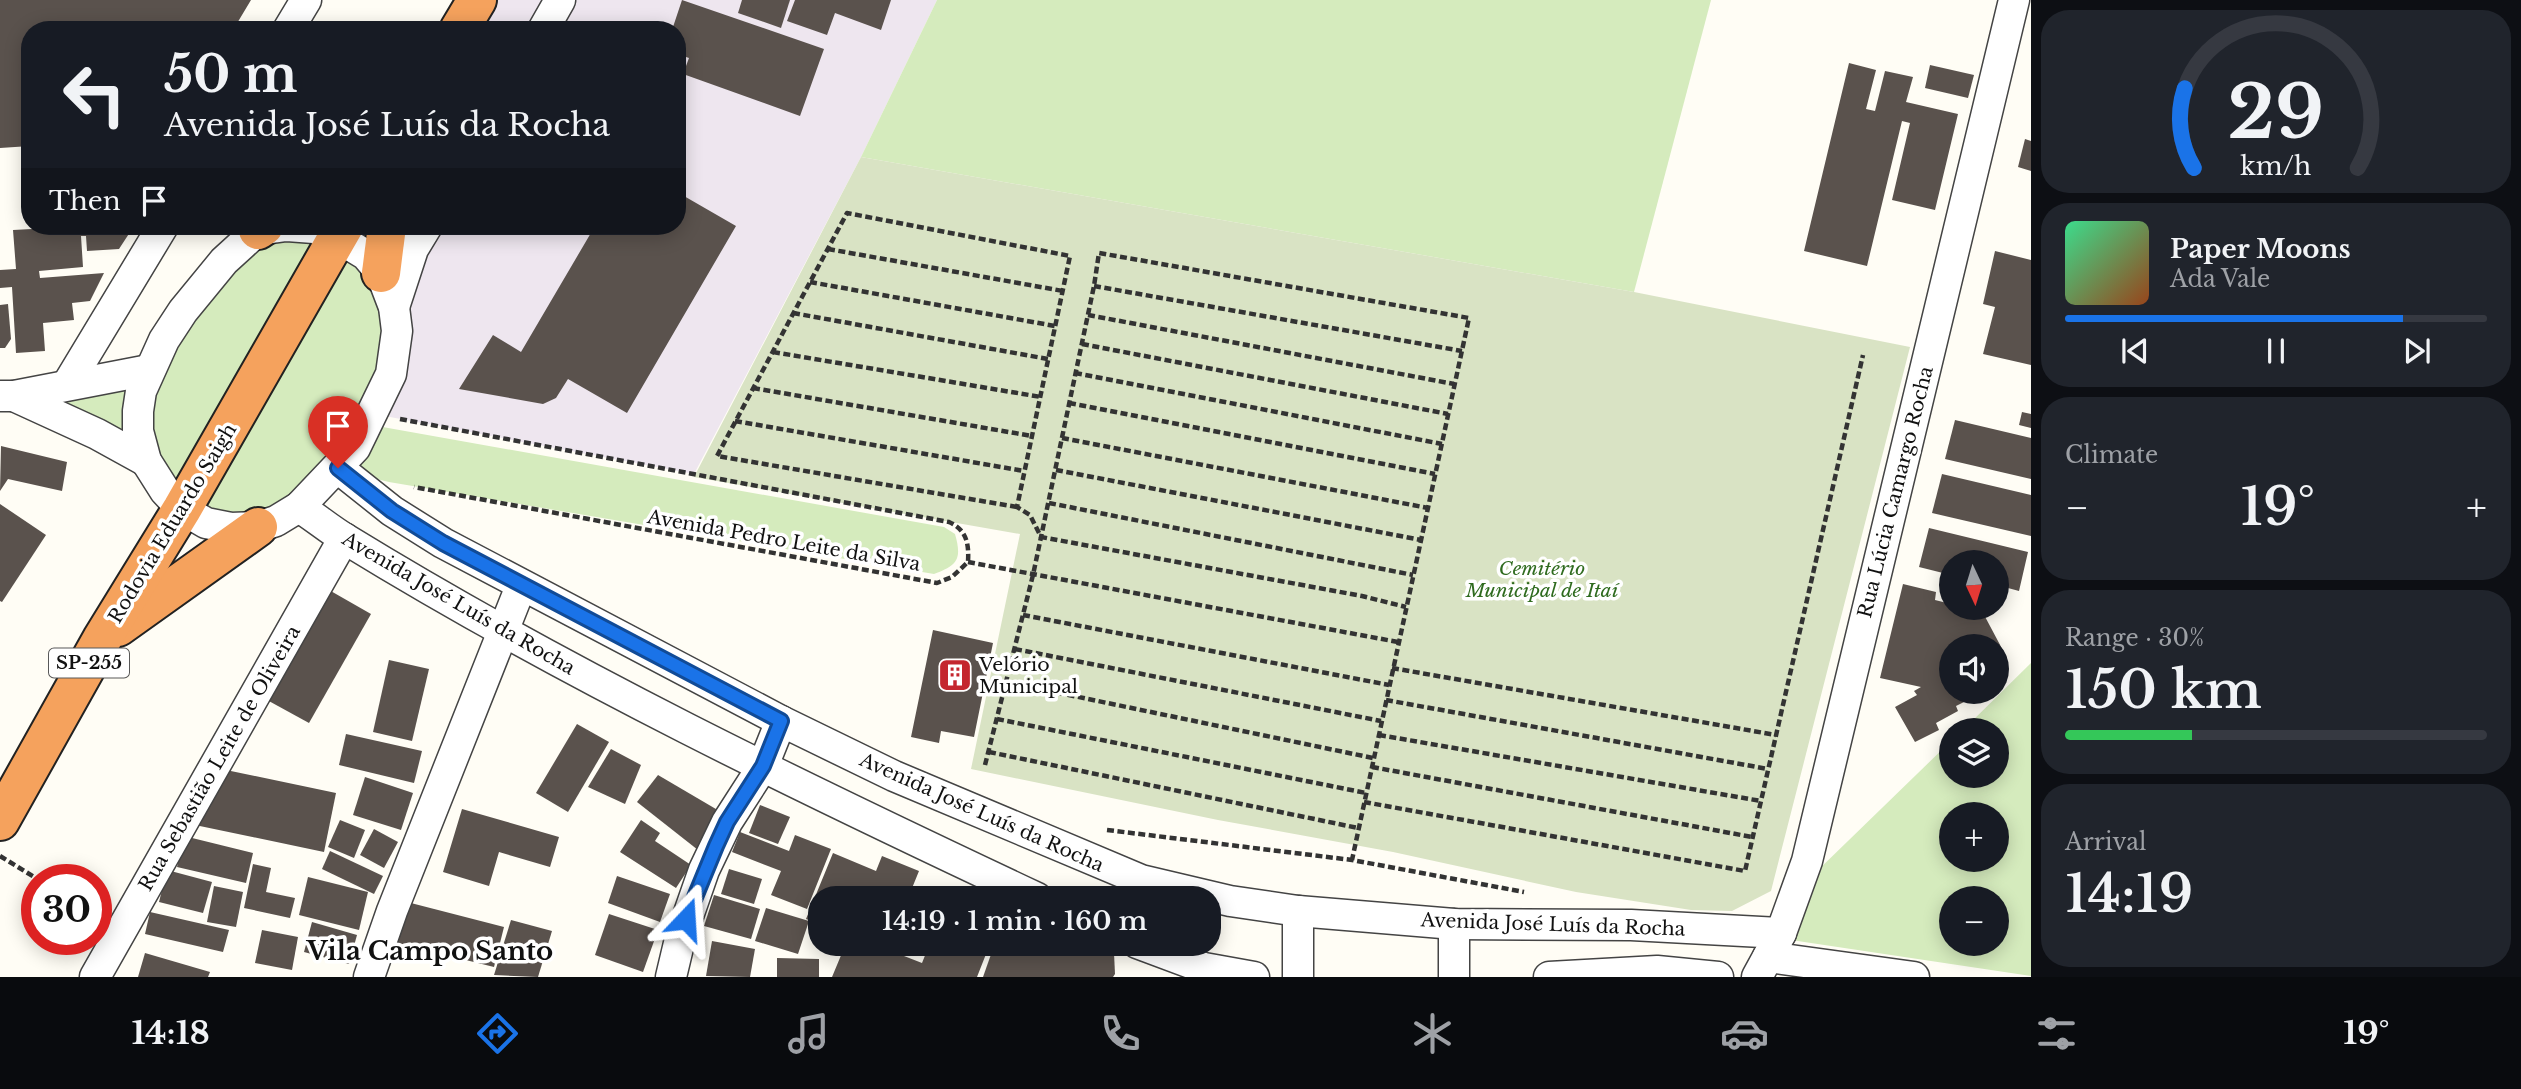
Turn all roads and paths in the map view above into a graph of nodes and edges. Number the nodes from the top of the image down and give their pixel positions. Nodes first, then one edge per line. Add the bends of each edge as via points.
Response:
1 (306, 0) edge
2 (477, 0) edge
3 (561, 0) edge
4 (2014, 0) edge
5 (293, 21) edge
6 (464, 21) edge
7 (548, 21) edge
8 (158, 235) edge
9 (262, 235) edge
10 (339, 235) edge
11 (344, 235) edge
12 (387, 235) edge
13 (422, 235) edge
14 (828, 249) junction
15 (810, 282) junction
16 (1094, 286) junction
17 (387, 290) junction
18 (1063, 291) junction
19 (793, 313) junction
20 (1088, 315) junction
21 (1055, 326) junction
22 (1082, 344) junction
23 (1462, 351) junction
24 (773, 352) junction
25 (1863, 355) dead end
26 (1048, 359) junction
27 (149, 370) junction
28 (1075, 373) junction
29 (67, 384) junction
30 (1454, 384) junction
31 (753, 388) junction
32 (7, 396) edge
33 (1041, 397) junction
34 (1069, 403) junction
35 (374, 414) junction
36 (1448, 414) junction
37 (736, 421) junction
38 (1032, 436) junction
39 (1062, 438) junction
40 (1442, 444) junction
41 (146, 461) junction
42 (338, 468) junction
43 (1056, 470) junction
44 (1025, 471) junction
45 (1435, 474) junction
46 (402, 485) dead end
47 (1049, 503) junction
48 (299, 507) junction
49 (1017, 507) junction
50 (1428, 508) junction
51 (182, 509) junction
52 (258, 527) junction
53 (1041, 537) junction
54 (344, 538) junction
55 (1421, 540) junction
56 (968, 562) junction
57 (1033, 575) junction
58 (1413, 575) junction
59 (521, 586) junction
60 (1406, 607) junction
61 (1023, 615) junction
62 (502, 632) junction
63 (102, 639) junction
64 (1398, 642) junction
65 (1015, 649) junction
66 (1392, 668) junction
67 (1006, 682) junction
68 (1389, 685) junction
69 (1386, 700) junction
70 (997, 719) junction
71 (781, 721) junction
72 (1381, 721) junction
73 (1378, 734) junction
74 (1776, 735) junction
75 (989, 752) junction
76 (1373, 758) junction
77 (985, 765) dead end
78 (763, 766) junction
79 (1372, 767) junction
80 (1768, 769) junction
81 (1366, 793) junction
82 (1761, 801) junction
83 (1364, 802) junction
84 (0, 821) edge
85 (1358, 828) junction
86 (1106, 830) dead end
87 (1752, 837) junction
88 (0, 856) edge
89 (1352, 860) junction
90 (21, 869) edge
91 (1012, 886) edge
92 (1529, 892) dead end
93 (1298, 911) junction
94 (1454, 924) junction
95 (1172, 956) edge
96 (1769, 956) edge
97 (1205, 968) junction
98 (95, 977) edge
99 (369, 977) edge
100 (671, 977) edge
101 (1170, 977) edge
102 (1254, 977) edge
103 (1298, 977) edge
104 (1454, 977) edge
105 (1549, 977) edge
106 (1718, 977) edge
107 (1914, 977) edge

1 - 5 street
2 - 6 highway
3 - 7 street
4 - 96 street, Rua Lúcia Camargo Rocha via 1807,861
8 - 29 street
9 - 27 street via 224,261 183,311
10 - 51 highway, Rodovia Eduardo Saigh / SP-255
11 - 17 street via 366,255
12 - 17 highway
13 - 17 street
14 - 15 path
14 - 18 path
14 - 18 path via 847,213 1070,256
15 - 19 path
15 - 21 path
16 - 20 path
16 - 23 path
16 - 23 path via 1099,253 1469,318
17 - 35 street via 397,331 395,356
18 - 21 path
19 - 24 path
19 - 26 path
20 - 22 path
20 - 30 path
21 - 26 path
22 - 28 path
22 - 36 path
23 - 30 path
24 - 31 path
24 - 33 path
25 - 74 path
26 - 33 path
27 - 29 street
27 - 41 street via 138,411
28 - 34 path
28 - 40 path
29 - 32 street
30 - 36 path
31 - 37 path
31 - 38 path
32 - 41 street via 97,433
33 - 38 path
34 - 39 path
34 - 45 path
35 - 42 street
35 - 56 path via 949,522 963,532
36 - 40 path
37 - 44 path
37 - 49 path via 717,456
38 - 44 path
39 - 43 path
39 - 50 path
40 - 45 path
41 - 51 street via 164,491
42 - 48 street
42 - 59 street, Avenida José Luís da Rocha via 392,511
43 - 47 path
43 - 55 path
44 - 49 path
45 - 50 path
46 - 56 path, Avenida Pedro Leite da Silva via 937,583
47 - 53 path
47 - 58 path
48 - 52 street
48 - 54 street, Avenida José Luís da Rocha
49 - 53 path via 1030,515
50 - 55 path
51 - 52 street via 206,523
51 - 63 highway, Rodovia Eduardo Saigh / SP-255
52 - 63 highway
53 - 57 path
53 - 60 path
54 - 62 street, Avenida José Luís da Rocha
54 - 98 street, Rua Sebastião Leite de Oliveira
55 - 58 path
56 - 57 path
57 - 61 path
57 - 64 path
58 - 60 path
59 - 62 street
59 - 71 street, Avenida José Luís da Rocha
60 - 64 path
61 - 65 path
61 - 68 path
62 - 78 street, Avenida José Luís da Rocha
62 - 99 street
63 - 84 highway, Rodovia Eduardo Saigh / SP-255
64 - 66 path
65 - 67 path
65 - 72 path
66 - 68 path
66 - 74 path
67 - 70 path
67 - 76 path
68 - 69 path
69 - 72 path
69 - 80 path
70 - 75 path
70 - 81 path
71 - 78 street
71 - 93 street, Avenida José Luís da Rocha via 894,776 1141,880
72 - 73 path
73 - 76 path
73 - 82 path
74 - 80 path
75 - 77 path
75 - 85 path
76 - 79 path
78 - 91 street, Avenida José Luís da Rocha
78 - 100 street via 727,822 704,870
79 - 81 path
79 - 87 path
80 - 82 path
81 - 83 path
82 - 87 path
83 - 85 path
83 - 87 path via 1745,871
85 - 89 path
86 - 89 path
88 - 90 path
89 - 92 path
93 - 94 street, Avenida José Luís da Rocha
93 - 103 street
94 - 96 street, Avenida José Luís da Rocha via 1631,925
94 - 104 street
95 - 97 street
96 - 107 street, Avenida José Luís da Rocha
97 - 101 street
97 - 102 street
105 - 106 street via 1657,971

